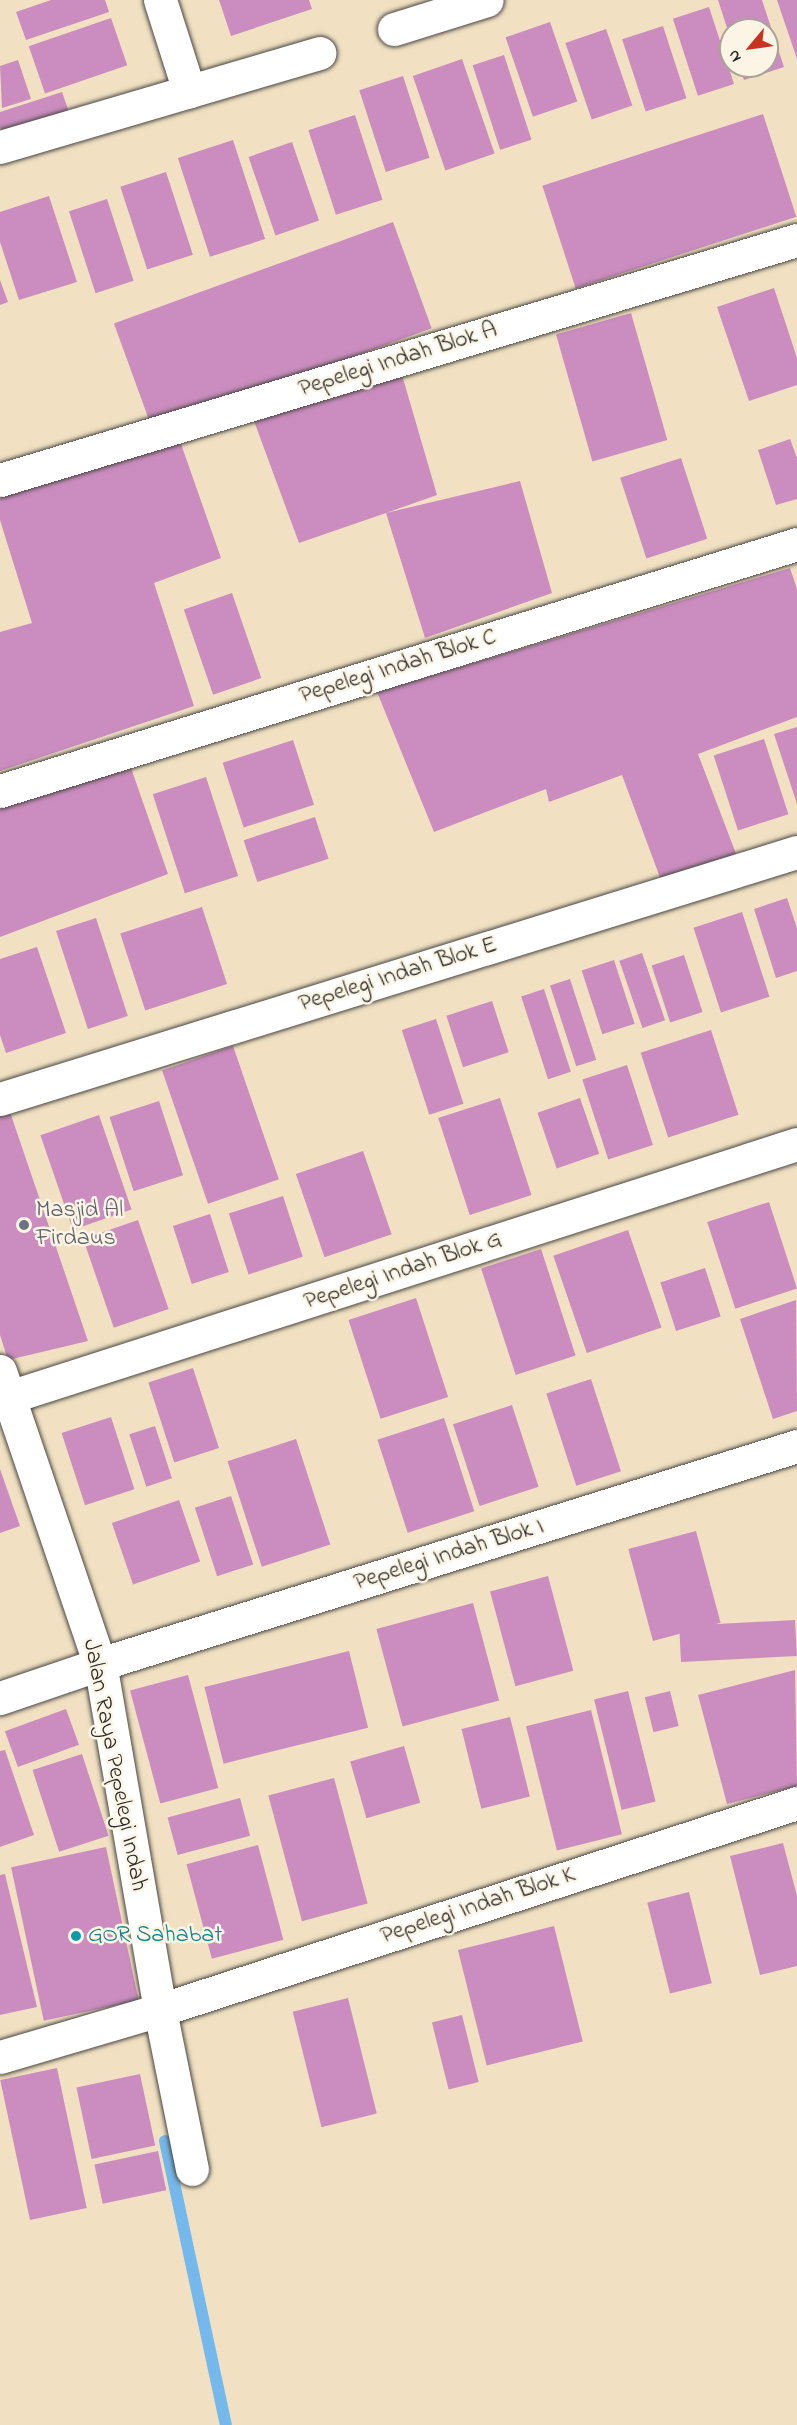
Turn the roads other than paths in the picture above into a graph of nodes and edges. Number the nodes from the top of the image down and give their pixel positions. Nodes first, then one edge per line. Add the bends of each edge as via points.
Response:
1 (160, 0) edge
2 (465, 3) edge
3 (394, 29) dead end
4 (319, 53) dead end
5 (189, 91) junction
6 (0, 147) edge
7 (797, 240) edge
8 (0, 480) edge
9 (797, 544) edge
10 (0, 790) edge
11 (797, 852) edge
12 (0, 1099) edge
13 (797, 1144) edge
14 (3, 1390) edge
15 (797, 1446) edge
16 (100, 1664) junction
17 (0, 1698) edge
18 (797, 1803) edge
19 (160, 2010) junction
20 (0, 2057) edge
21 (192, 2169) dead end

1 - 5 street
2 - 3 street
4 - 5 street
5 - 6 street
7 - 8 street, Pepelegi Indah Blok A
9 - 10 street, Pepelegi Indah Blok C
11 - 12 street, Pepelegi Indah Blok E
13 - 14 street, Pepelegi Indah Blok G
14 - 16 street, Jalan Raya Pepelegi Indah
15 - 16 street, Pepelegi Indah Blok I
16 - 17 street, Pepelegi Indah Blok I
16 - 19 street, Jalan Raya Pepelegi Indah
18 - 19 street, Pepelegi Indah Blok K
19 - 20 street, Pepelegi Indah Blok K
19 - 21 street, Jalan Raya Pepelegi Indah

